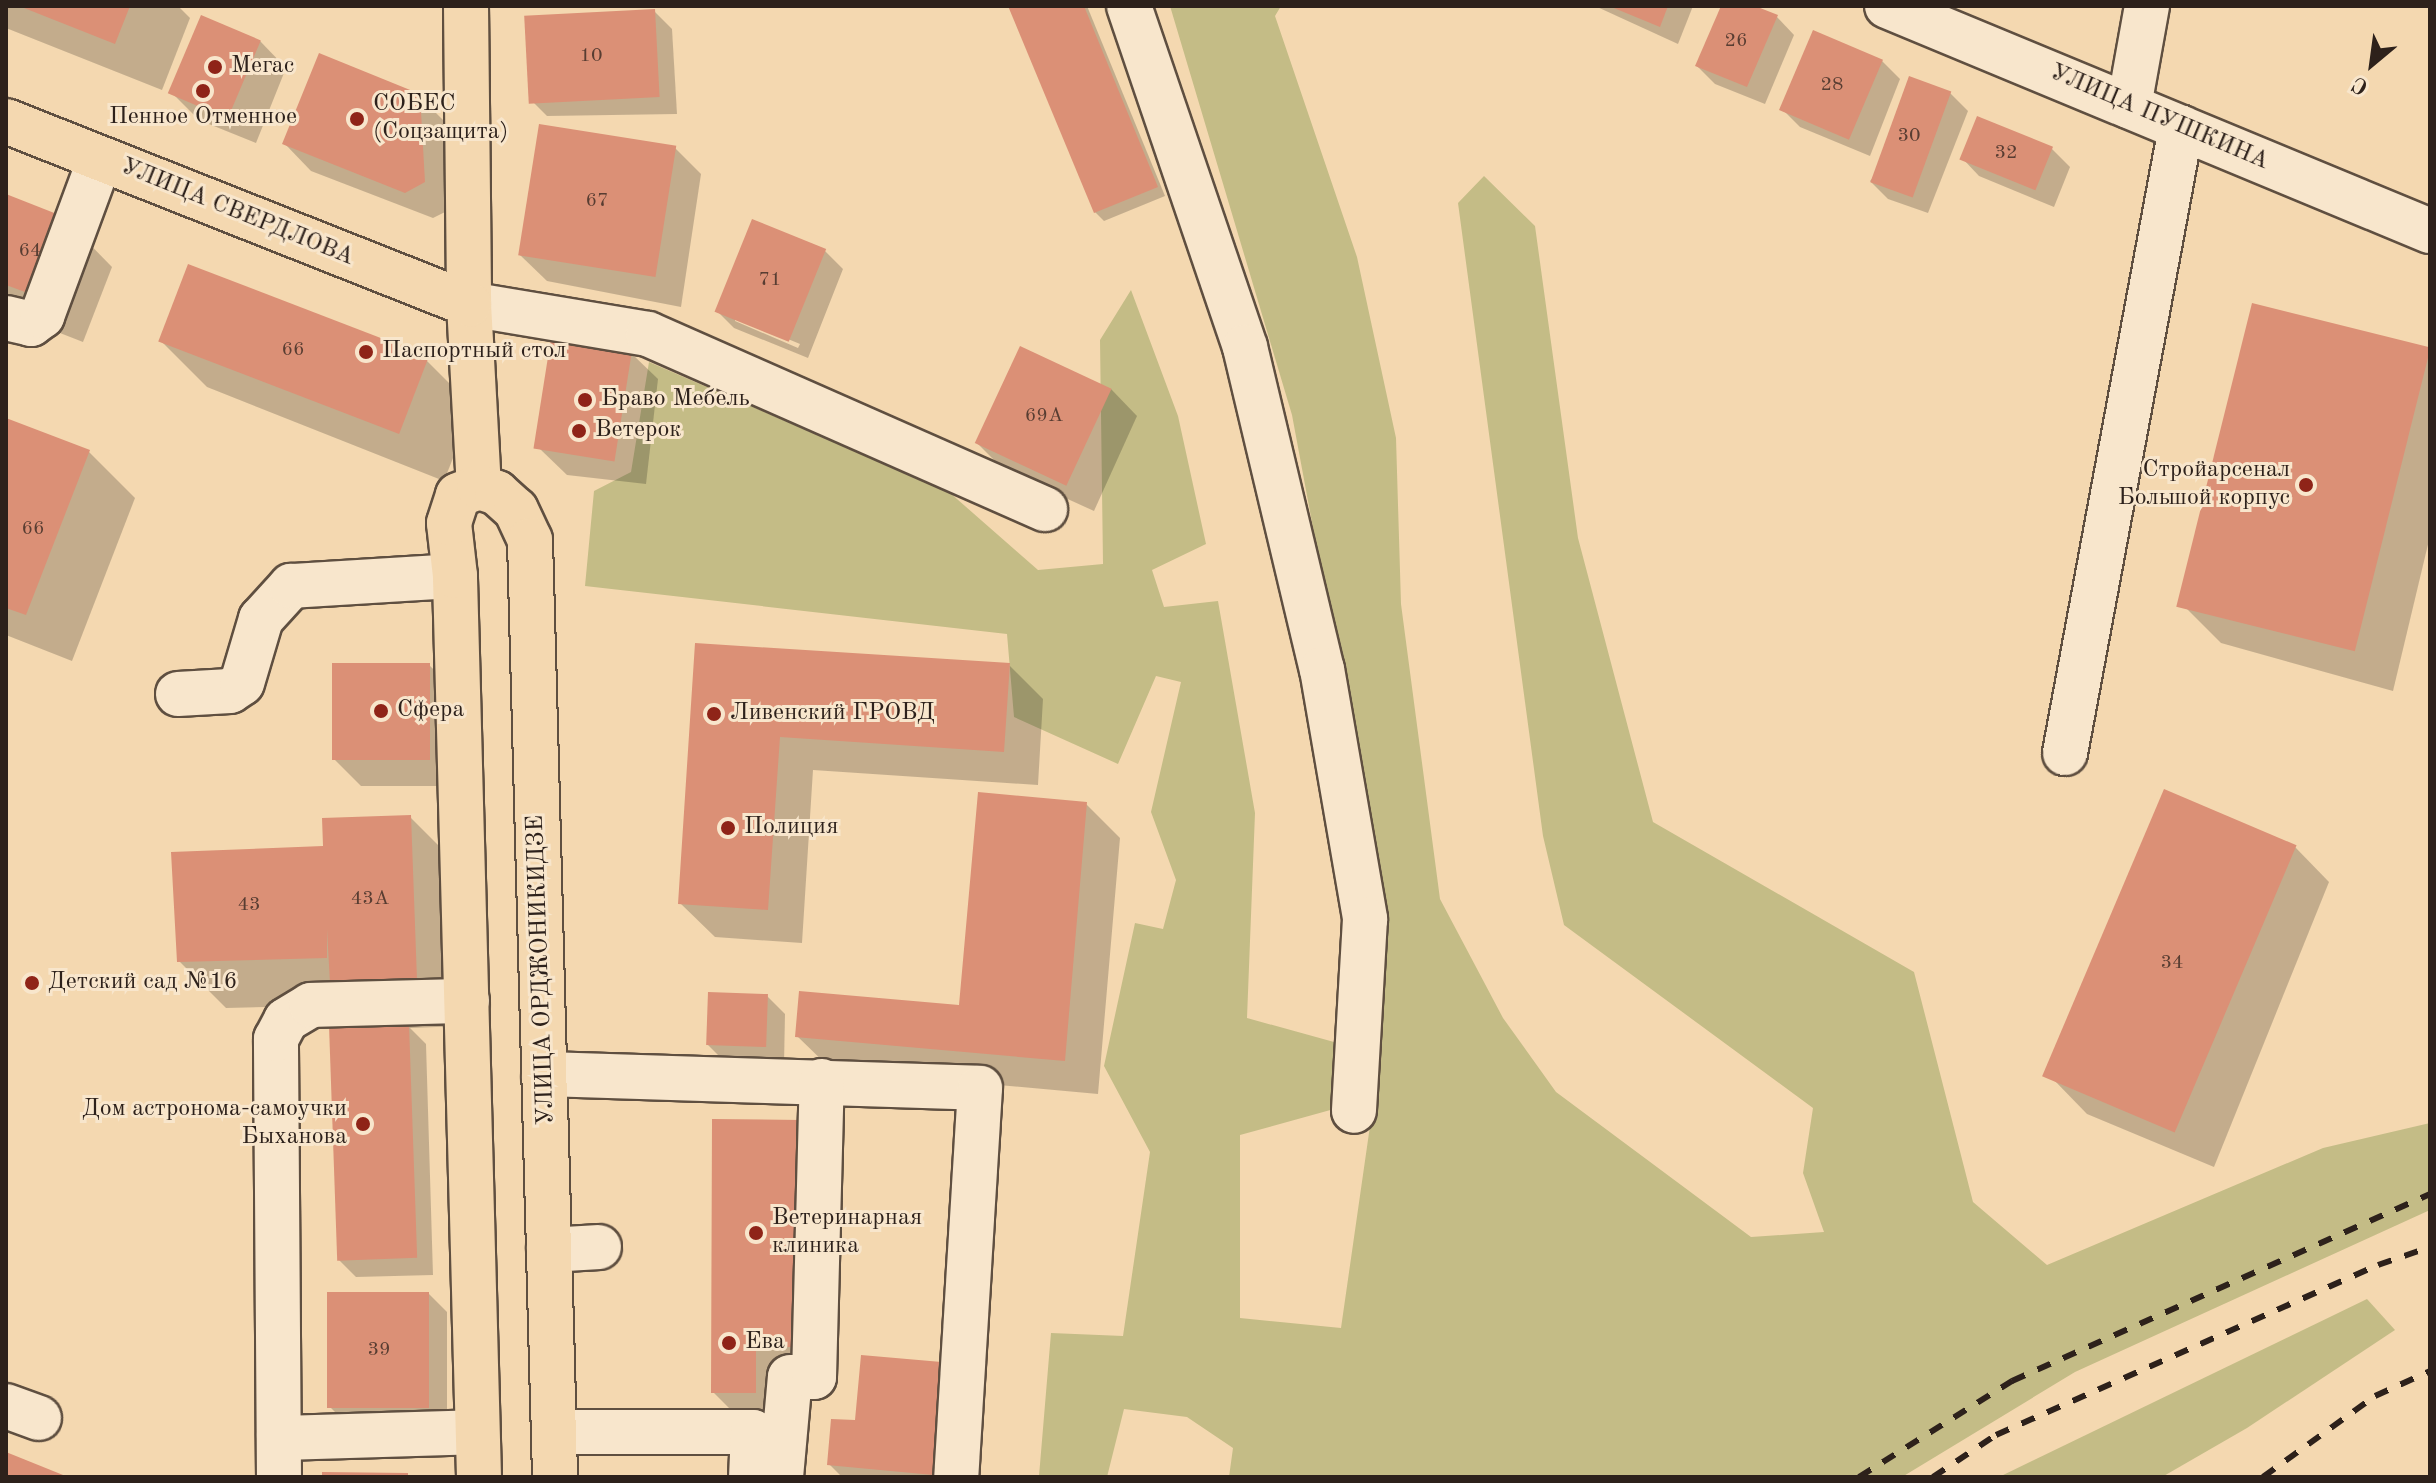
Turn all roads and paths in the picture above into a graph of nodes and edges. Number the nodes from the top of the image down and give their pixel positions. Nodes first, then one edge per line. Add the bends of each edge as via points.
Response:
1 (466, 6) edge
2 (1129, 6) edge
3 (1887, 6) edge
4 (2147, 6) edge
5 (2129, 106) junction
6 (6, 121) edge
7 (2181, 128) junction
8 (100, 159) junction
9 (2430, 231) edge
10 (469, 304) junction
11 (6, 318) edge
12 (479, 487) junction
13 (1045, 509) dead end
14 (455, 576) junction
15 (178, 694) dead end
16 (2065, 753) dead end
17 (467, 1001) junction
18 (544, 1074) junction
19 (822, 1081) junction
20 (1354, 1111) dead end
21 (599, 1247) dead end
22 (549, 1250) junction
23 (477, 1432) junction
24 (555, 1432) junction
25 (279, 1458) edge
26 (479, 1477) edge
27 (555, 1477) edge
28 (751, 1477) edge
29 (781, 1477) edge
30 (956, 1477) edge

1 - 10 main road
2 - 20 street via 1245,347 1322,669 1365,919
3 - 5 street, УЛИЦА ПУШКИНА
4 - 5 street
5 - 7 street, УЛИЦА ПУШКИНА
6 - 8 main road, УЛИЦА СВЕРДЛОВА
7 - 9 street, УЛИЦА ПУШКИНА
7 - 16 street
8 - 10 main road, УЛИЦА СВЕРДЛОВА
8 - 11 street via 42,316 31,324
10 - 12 main road
10 - 13 street via 648,334
12 - 14 main road via 458,495 449,523
12 - 18 main road, УЛИЦА ОРДЖОНИКИДЗЕ via 497,493 516,510 530,540
14 - 15 street via 291,586 261,619 242,683 230,691
14 - 17 main road
17 - 23 main road
17 - 25 street via 311,1005 280,1030 274,1050
18 - 19 street
18 - 22 main road, УЛИЦА ОРДЖОНИКИДЗЕ
19 - 29 street via 814,1377 790,1377
19 - 30 street via 980,1088
21 - 22 street
22 - 24 main road, УЛИЦА ОРДЖОНИКИДЗЕ
23 - 25 street
23 - 26 main road
24 - 27 main road, УЛИЦА ОРДЖОНИКИДЗЕ
24 - 28 street via 753,1432

